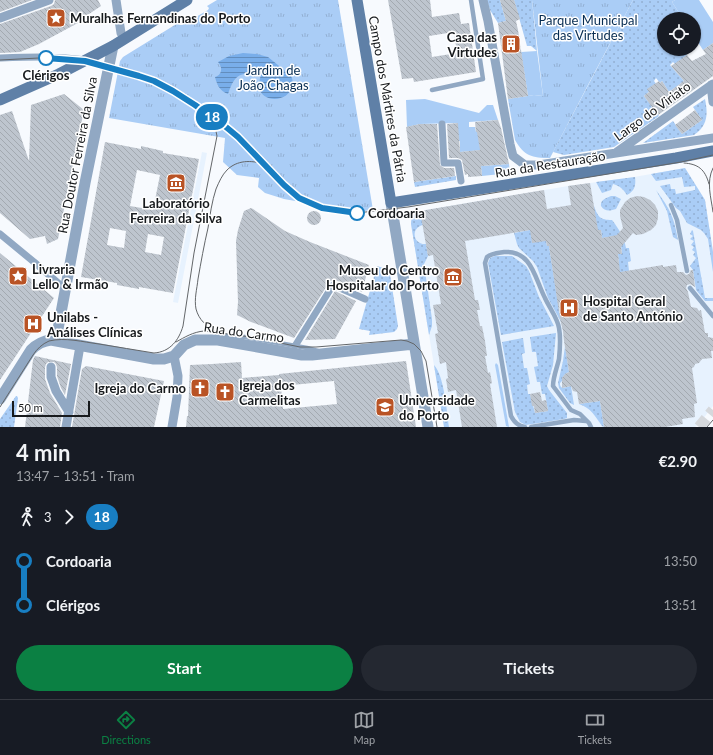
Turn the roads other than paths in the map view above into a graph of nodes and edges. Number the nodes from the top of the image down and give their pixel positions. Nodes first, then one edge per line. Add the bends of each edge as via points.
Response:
1 (49, 0) edge
2 (116, 0) edge
3 (187, 0) edge
4 (357, 0) edge
5 (471, 0) edge
6 (483, 0) edge
7 (0, 18) edge
8 (124, 39) junction
9 (113, 46) junction
10 (0, 58) edge
11 (86, 60) junction
12 (712, 84) edge
13 (432, 90) dead end
14 (0, 100) edge
15 (713, 102) edge
16 (442, 124) dead end
17 (713, 138) edge
18 (713, 151) edge
19 (616, 153) junction
20 (461, 181) dead end
21 (391, 203) junction
22 (671, 205) dead end
23 (0, 234) edge
24 (687, 271) dead end
25 (690, 288) dead end
26 (65, 289) junction
27 (365, 299) dead end
28 (713, 316) edge
29 (56, 340) junction
30 (196, 340) junction
31 (414, 344) junction
32 (80, 346) junction
33 (295, 346) junction
34 (324, 353) junction
35 (174, 356) junction
36 (51, 367) dead end
37 (0, 399) edge
38 (69, 412) junction
39 (588, 422) junction
40 (66, 427) edge
41 (172, 427) edge
42 (428, 427) edge
43 (525, 427) edge
44 (531, 427) edge
45 (591, 427) edge

1 - 7 street
2 - 8 street
3 - 8 main road
4 - 21 main road, Campo dos Mártires da Pátria
5 - 13 lane via 483,80
6 - 19 street via 513,156 525,165 539,165
8 - 9 main road
9 - 11 main road
9 - 26 street, Rua Doutor Ferreira da Silva
10 - 11 street via 47,57
11 - 14 main road
12 - 15 street, Largo do Viriato
12 - 19 street, Largo do Viriato
16 - 20 street via 444,163 458,163
17 - 19 street, Largo do Viriato
18 - 21 main road, Rua da Restauração
21 - 31 street
22 - 24 lane via 677,220
23 - 26 street
25 - 28 lane
26 - 29 street, Rua Doutor Ferreira da Silva
27 - 33 street via 333,286
29 - 32 street
29 - 37 street via 43,341 31,350
30 - 33 lane, Rua do Carmo via 206,336 229,335
30 - 34 street, Rua do Carmo via 218,340 302,355
30 - 35 street via 184,345
31 - 34 street, Rua do Carmo
31 - 42 street
32 - 35 street via 154,359
32 - 38 street
33 - 34 lane, Rua do Carmo
35 - 41 street via 178,376
36 - 38 street via 51,377 56,391
38 - 40 street
39 - 43 lane via 571,410 553,386 560,347 559,325 530,264 516,253 494,253 487,257 485,263 511,416 521,427
39 - 44 lane via 574,420
39 - 45 lane

